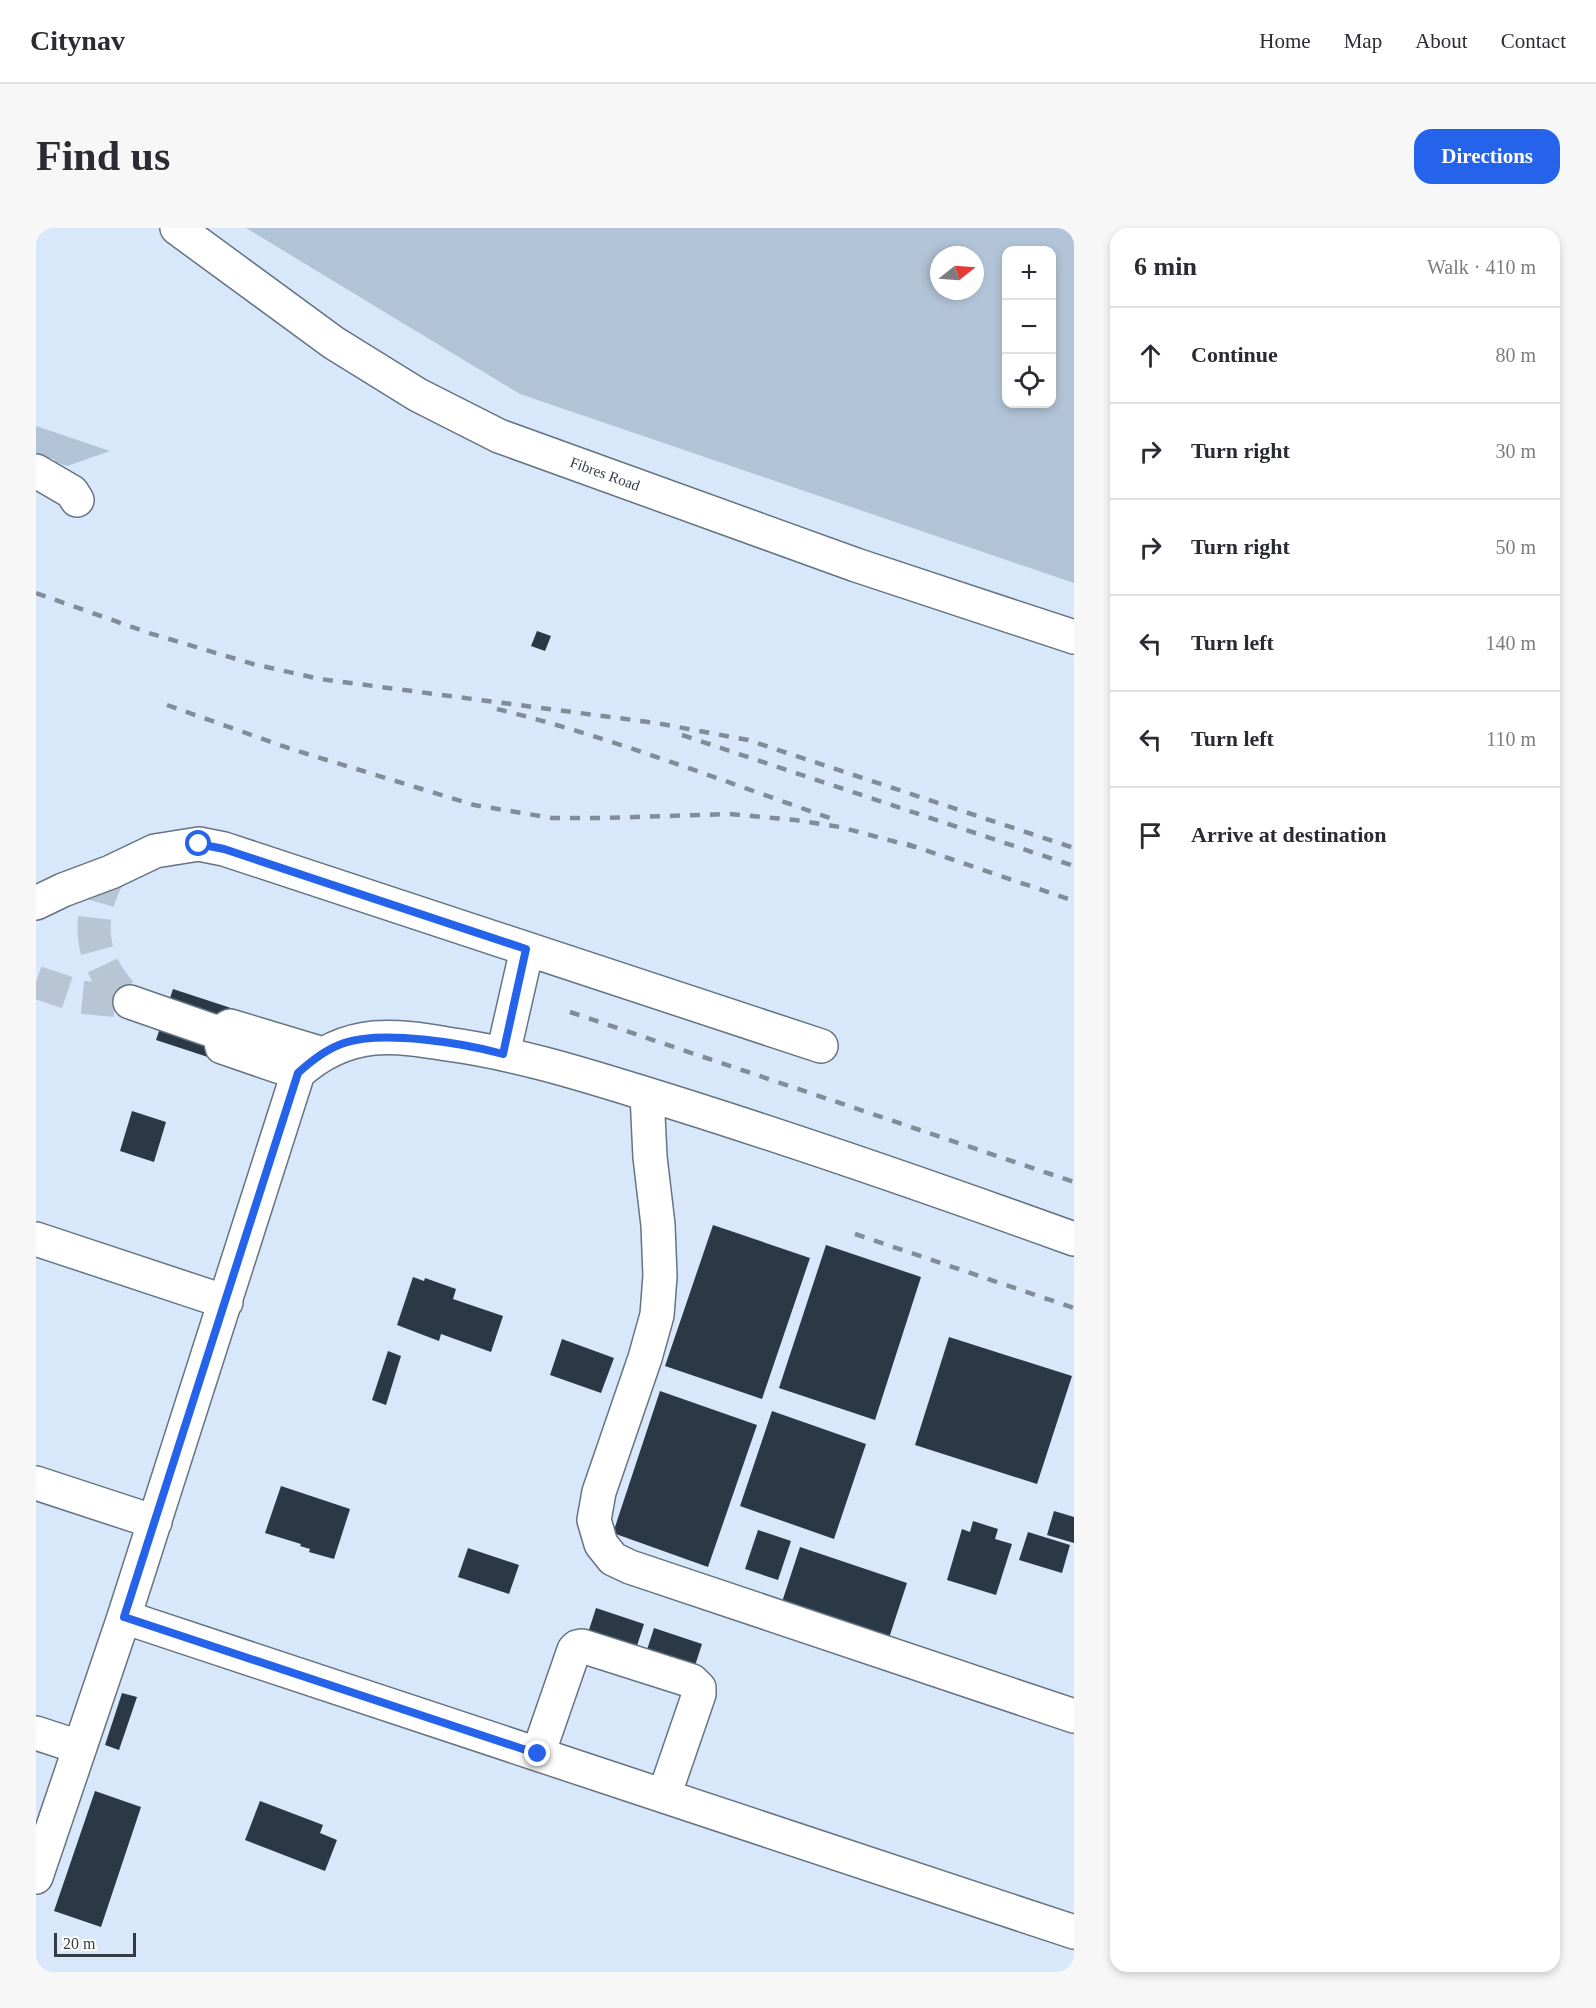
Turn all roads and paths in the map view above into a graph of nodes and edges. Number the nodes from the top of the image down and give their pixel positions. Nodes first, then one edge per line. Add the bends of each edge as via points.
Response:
1 (177, 228) edge
2 (36, 471) edge
3 (77, 500) dead end
4 (1074, 637) edge
5 (36, 903) edge
6 (526, 949) junction
7 (130, 1002) dead end
8 (821, 1046) dead end
9 (503, 1054) junction
10 (310, 1064) junction
11 (647, 1094) junction
12 (36, 1239) edge
13 (1074, 1239) edge
14 (225, 1302) junction
15 (36, 1483) edge
16 (155, 1522) junction
17 (124, 1617) junction
18 (1074, 1716) edge
19 (36, 1732) edge
20 (79, 1747) junction
21 (538, 1754) junction
22 (664, 1796) junction
23 (36, 1876) edge
24 (1074, 1932) edge

1 - 4 street, Fibres Road via 334,343 418,395 499,435 856,565
2 - 3 street via 72,492
5 - 6 street via 156,851 199,844
6 - 8 street
6 - 9 street
7 - 10 street via 219,1033 230,1026
9 - 10 street via 424,1040 375,1038 344,1043
9 - 11 street
10 - 14 street
11 - 13 street
11 - 18 street via 660,1276 657,1315 598,1492 594,1520 601,1544 613,1558 630,1567
12 - 14 street
14 - 16 street
15 - 16 street
16 - 17 street
17 - 20 street
17 - 21 street
19 - 20 street
20 - 23 street
21 - 22 street
21 - 22 street via 577,1647 692,1681 699,1694
22 - 24 street

